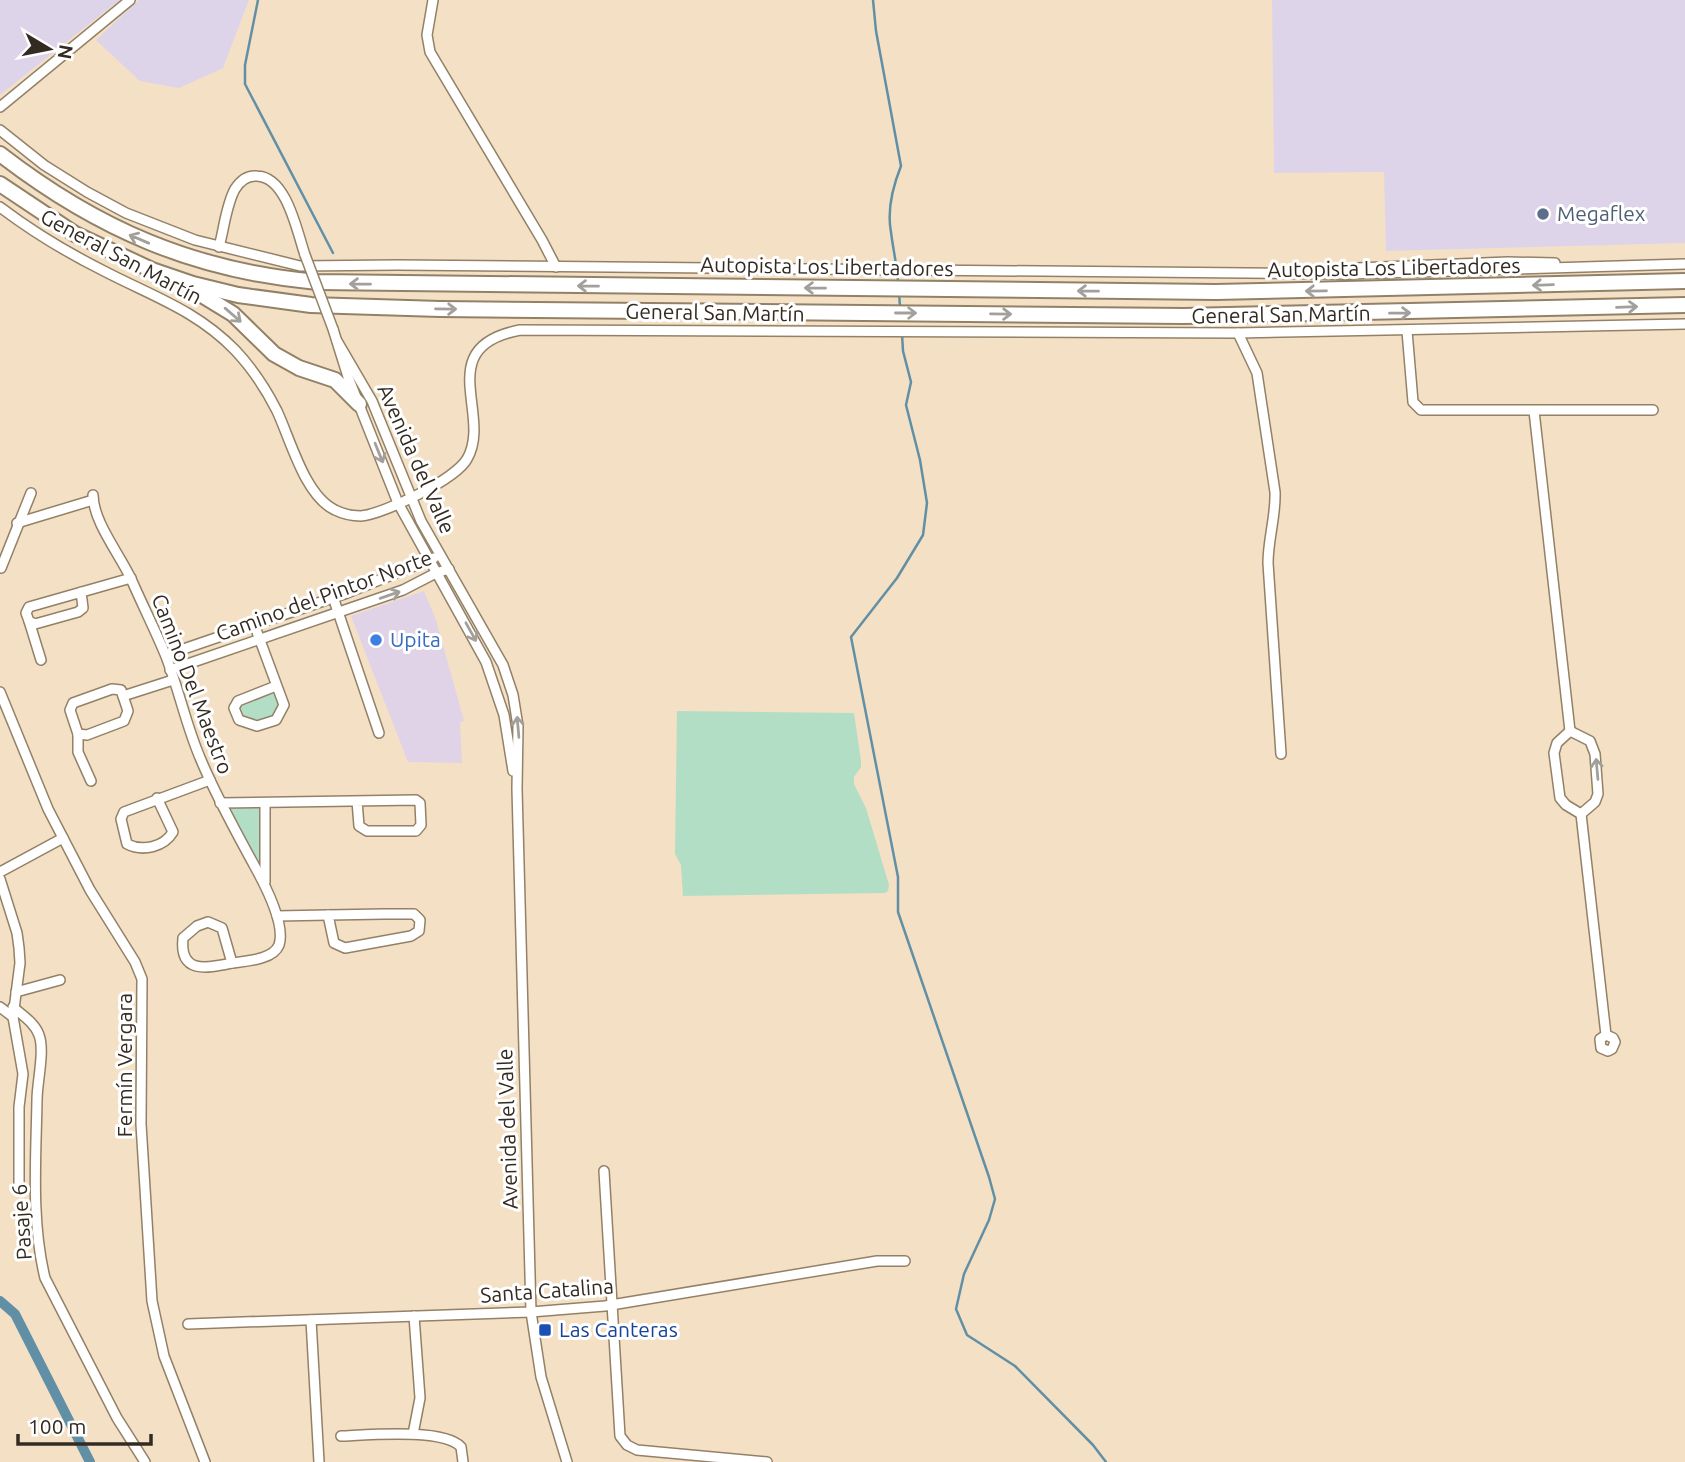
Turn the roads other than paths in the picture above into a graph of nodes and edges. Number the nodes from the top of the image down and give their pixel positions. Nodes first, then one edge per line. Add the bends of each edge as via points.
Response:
1 (130, 0) edge
2 (433, 0) edge
3 (0, 107) edge
4 (0, 130) edge
5 (0, 154) edge
6 (0, 184) edge
7 (0, 207) edge
8 (219, 247) junction
9 (1685, 264) edge
10 (556, 267) junction
11 (152, 271) junction
12 (1685, 281) edge
13 (1685, 305) edge
14 (1685, 324) edge
15 (1406, 331) junction
16 (1238, 333) junction
17 (337, 341) junction
18 (359, 404) junction
19 (1653, 410) dead end
20 (1534, 411) junction
21 (31, 493) dead end
22 (411, 496) junction
23 (398, 503) junction
24 (17, 523) junction
25 (440, 555) junction
26 (428, 561) junction
27 (1, 568) edge
28 (449, 569) junction
29 (436, 573) junction
30 (131, 578) junction
31 (81, 592) junction
32 (333, 597) junction
33 (338, 612) junction
34 (29, 621) junction
35 (254, 624) junction
36 (260, 639) junction
37 (166, 655) junction
38 (41, 660) dead end
39 (172, 675) junction
40 (276, 686) junction
41 (0, 692) edge
42 (123, 696) junction
43 (1570, 731) junction
44 (379, 733) dead end
45 (78, 734) junction
46 (1281, 754) dead end
47 (210, 780) junction
48 (91, 781) dead end
49 (517, 789) junction
50 (158, 798) junction
51 (357, 801) junction
52 (220, 803) junction
53 (265, 803) junction
54 (1581, 814) junction
55 (63, 838) junction
56 (0, 872) edge
57 (0, 879) edge
58 (265, 884) junction
59 (328, 915) junction
60 (276, 916) junction
61 (232, 963) junction
62 (60, 980) dead end
63 (16, 992) junction
64 (0, 1007) edge
65 (13, 1012) junction
66 (1606, 1035) dead end
67 (604, 1171) dead end
68 (19, 1185) dead end
69 (905, 1261) dead end
70 (611, 1305) junction
71 (531, 1312) junction
72 (414, 1316) junction
73 (311, 1320) junction
74 (188, 1324) dead end
75 (413, 1434) junction
76 (341, 1436) dead end
77 (145, 1462) edge
78 (205, 1462) edge
79 (318, 1462) edge
80 (463, 1462) edge
81 (567, 1462) edge
82 (767, 1462) edge

1 - 3 street
2 - 10 street via 427,35 430,52
4 - 8 street, General San Martín via 61,177 106,203 163,229
12 -> 5 highway, Autopista Los Libertadores via 1256,292 361,284 273,277 195,260 122,232 58,196
6 - 11 highway via 75,234
7 - 23 street, General San Martín via 71,254 186,310 220,336 264,387 311,487 329,507 361,516
8 - 10 street, General San Martín via 313,267
8 - 17 street, Avenida del Valle, bridge via 234,191 246,178 271,180 282,193
9 - 10 street, General San Martín via 1365,274
11 -> 13 highway via 238,295 322,306 1279,316
11 -> 18 highway via 223,306 274,354 335,380
14 - 15 street, General San Martín
15 - 16 street, General San Martín
15 - 20 street via 1417,408
16 - 22 street, General San Martín via 535,328 504,334 483,347 471,370 469,394 475,433 467,460 450,477
16 - 46 street via 1257,373 1275,492 1268,563
17 - 18 street, Avenida del Valle
17 - 22 street, Avenida del Valle via 372,401
18 -> 23 street, Avenida del Valle
19 - 20 street
20 - 43 street
21 - 24 street
22 - 23 street, General San Martín
22 - 25 street, Avenida del Valle
23 - 26 street, Avenida del Valle
24 - 27 street
24 - 30 street, Camino Del Maestro via 93,498
25 - 26 street, Camino del Pintor Norte
25 - 28 street, Avenida del Valle
26 - 29 street, Avenida del Valle
26 - 32 street, Camino del Pintor Norte
28 - 29 street, Camino del Pintor Norte
49 -> 28 street, Avenida del Valle via 518,726 509,680
33 -> 29 street, Camino del Pintor Norte via 403,590
29 -> 49 street, Avenida del Valle via 492,676
30 - 31 street
30 - 37 street, Camino Del Maestro
31 - 34 street via 29,607
31 - 34 street via 83,608 78,612 35,624
32 - 33 street
32 - 35 street, Camino del Pintor Norte
33 - 36 street, Camino del Pintor Norte
33 - 44 street
34 - 38 street
35 - 36 street
35 - 37 street, Camino del Pintor Norte
36 - 39 street, Camino del Pintor Norte
36 - 40 street
37 - 39 street, Camino Del Maestro
39 - 42 street, Camino del Pintor Norte
39 - 47 street, Camino Del Maestro
40 - 40 street via 238,701 234,708 239,720 257,726 276,720 284,705
41 - 55 street, Fermín Vergara via 41,796
42 - 45 street via 128,711 124,721
42 - 45 street, Camino del Pintor Norte via 112,689 73,703
43 - 54 street via 1557,743 1554,754 1560,798
54 -> 43 street via 1598,794 1595,754 1590,741
45 - 48 street via 78,752
47 - 50 street
47 - 52 street, Camino Del Maestro
49 - 71 street, Avenida del Valle
50 - 50 street via 124,812 121,819 127,844 142,849 169,838 173,832
51 - 51 street via 415,800 420,803 421,825 416,831 367,831 359,826
51 - 53 street
52 - 53 street
52 - 58 street, Camino Del Maestro
53 - 58 street, Camino Del Maestro
54 - 66 street
55 - 56 street
55 - 78 street, Fermín Vergara via 142,979 141,1124 152,1301 164,1356
57 - 63 street via 17,933
58 - 60 street, Camino Del Maestro
59 - 59 street via 331,939 338,947 411,936 421,925 418,916 410,913
59 - 60 street
60 - 61 street, Camino Del Maestro via 281,934 278,947 260,958
61 - 61 street, Camino Del Maestro via 222,928 216,924 197,926 183,938 182,947 194,967
62 - 63 street
63 - 65 street
64 - 65 street, Pasaje 6
65 - 68 street, Pasaje 6 via 23,1074
65 - 77 street, Pasaje 6 via 35,1027 41,1042 36,1185 45,1278 117,1418
67 - 70 street
69 - 70 street, Santa Catalina via 877,1261
70 - 71 street, Santa Catalina
70 - 82 street via 620,1436 627,1445 637,1450
71 - 72 street, Santa Catalina
71 - 81 street, Avenida del Valle via 541,1377
72 - 73 street, Santa Catalina
72 - 75 street via 420,1398
73 - 74 street, Santa Catalina
73 - 79 street
75 - 76 street
75 - 80 street via 457,1442

